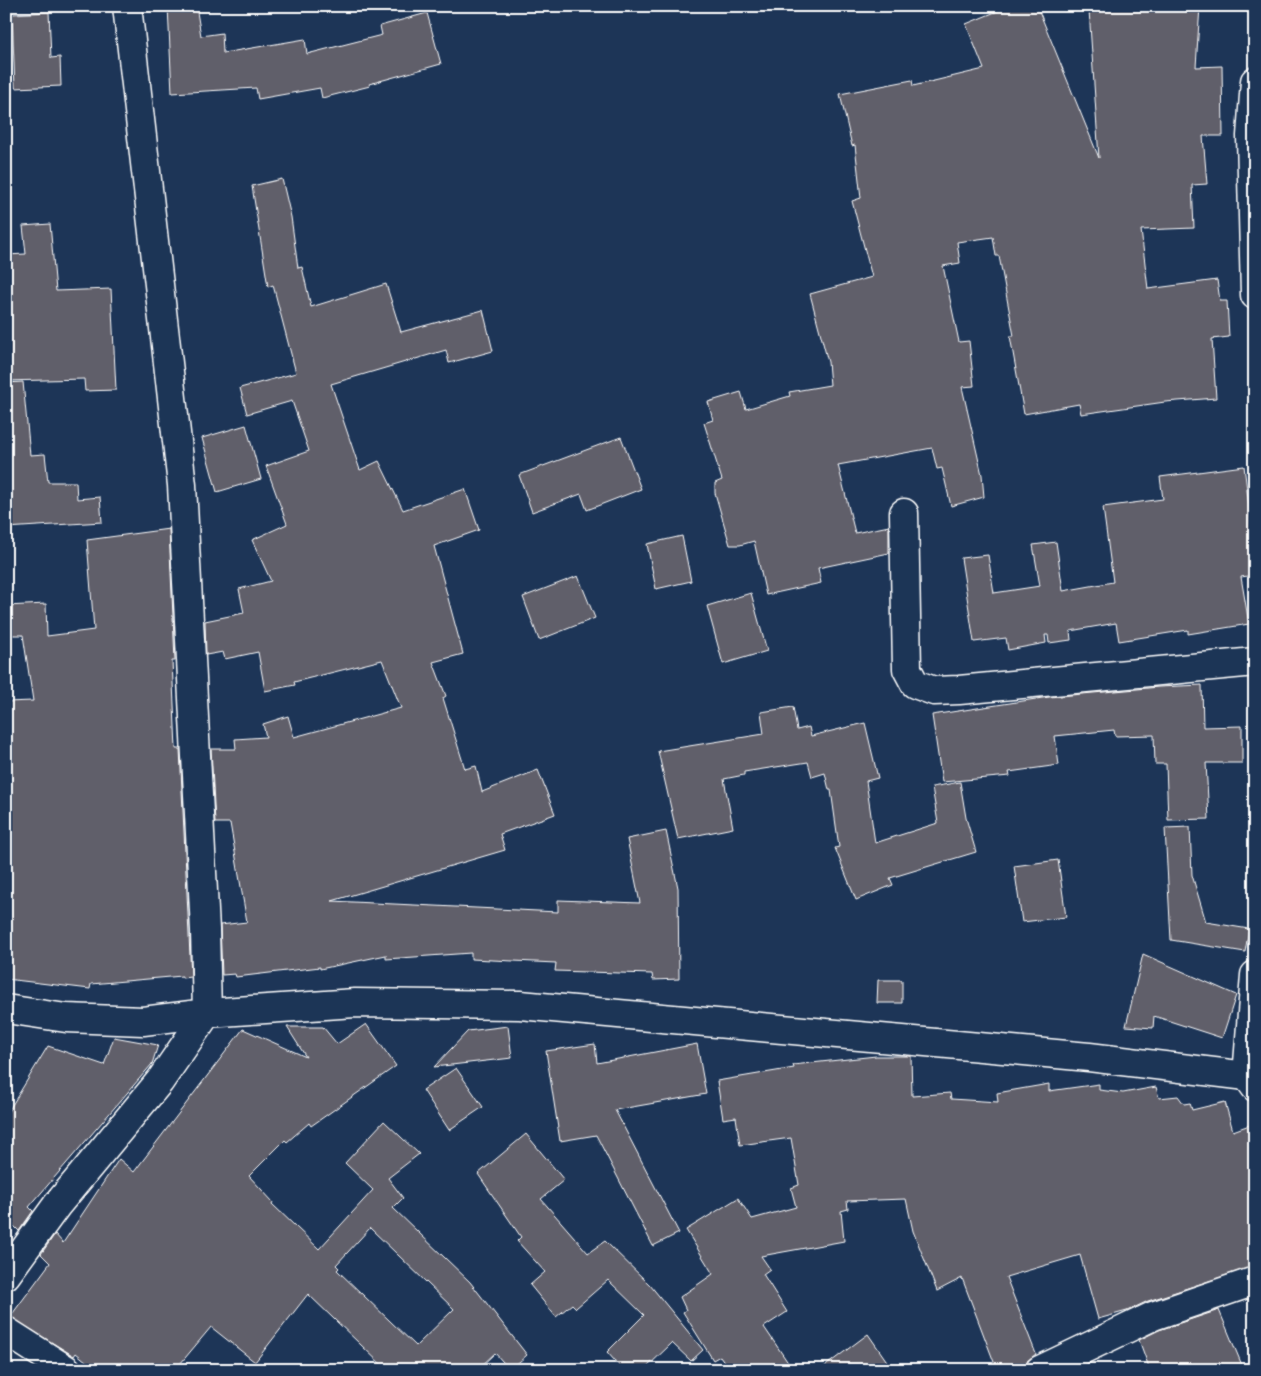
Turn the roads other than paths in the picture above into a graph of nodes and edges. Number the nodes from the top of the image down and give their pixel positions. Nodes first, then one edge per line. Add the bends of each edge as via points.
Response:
1 (127, 6) edge
2 (1255, 81) edge
3 (1253, 137) edge
4 (1255, 295) edge
5 (904, 513) dead end
6 (1255, 662) edge
7 (1255, 975) edge
8 (6, 1009) edge
9 (207, 1013) junction
10 (1251, 1082) edge
11 (6, 1275) edge
12 (1255, 1281) edge
13 (6, 1331) edge
14 (67, 1370) edge
15 (1040, 1370) edge

1 - 9 street via 182,485
2 - 3 street
3 - 4 street
5 - 6 street via 907,669 916,684 934,691 959,690
7 - 10 street
8 - 9 street via 66,1018 143,1021
9 - 10 street via 355,1003 520,1004 1079,1056
9 - 11 street via 160,1081 57,1205
12 - 15 street via 1153,1316
13 - 14 street

